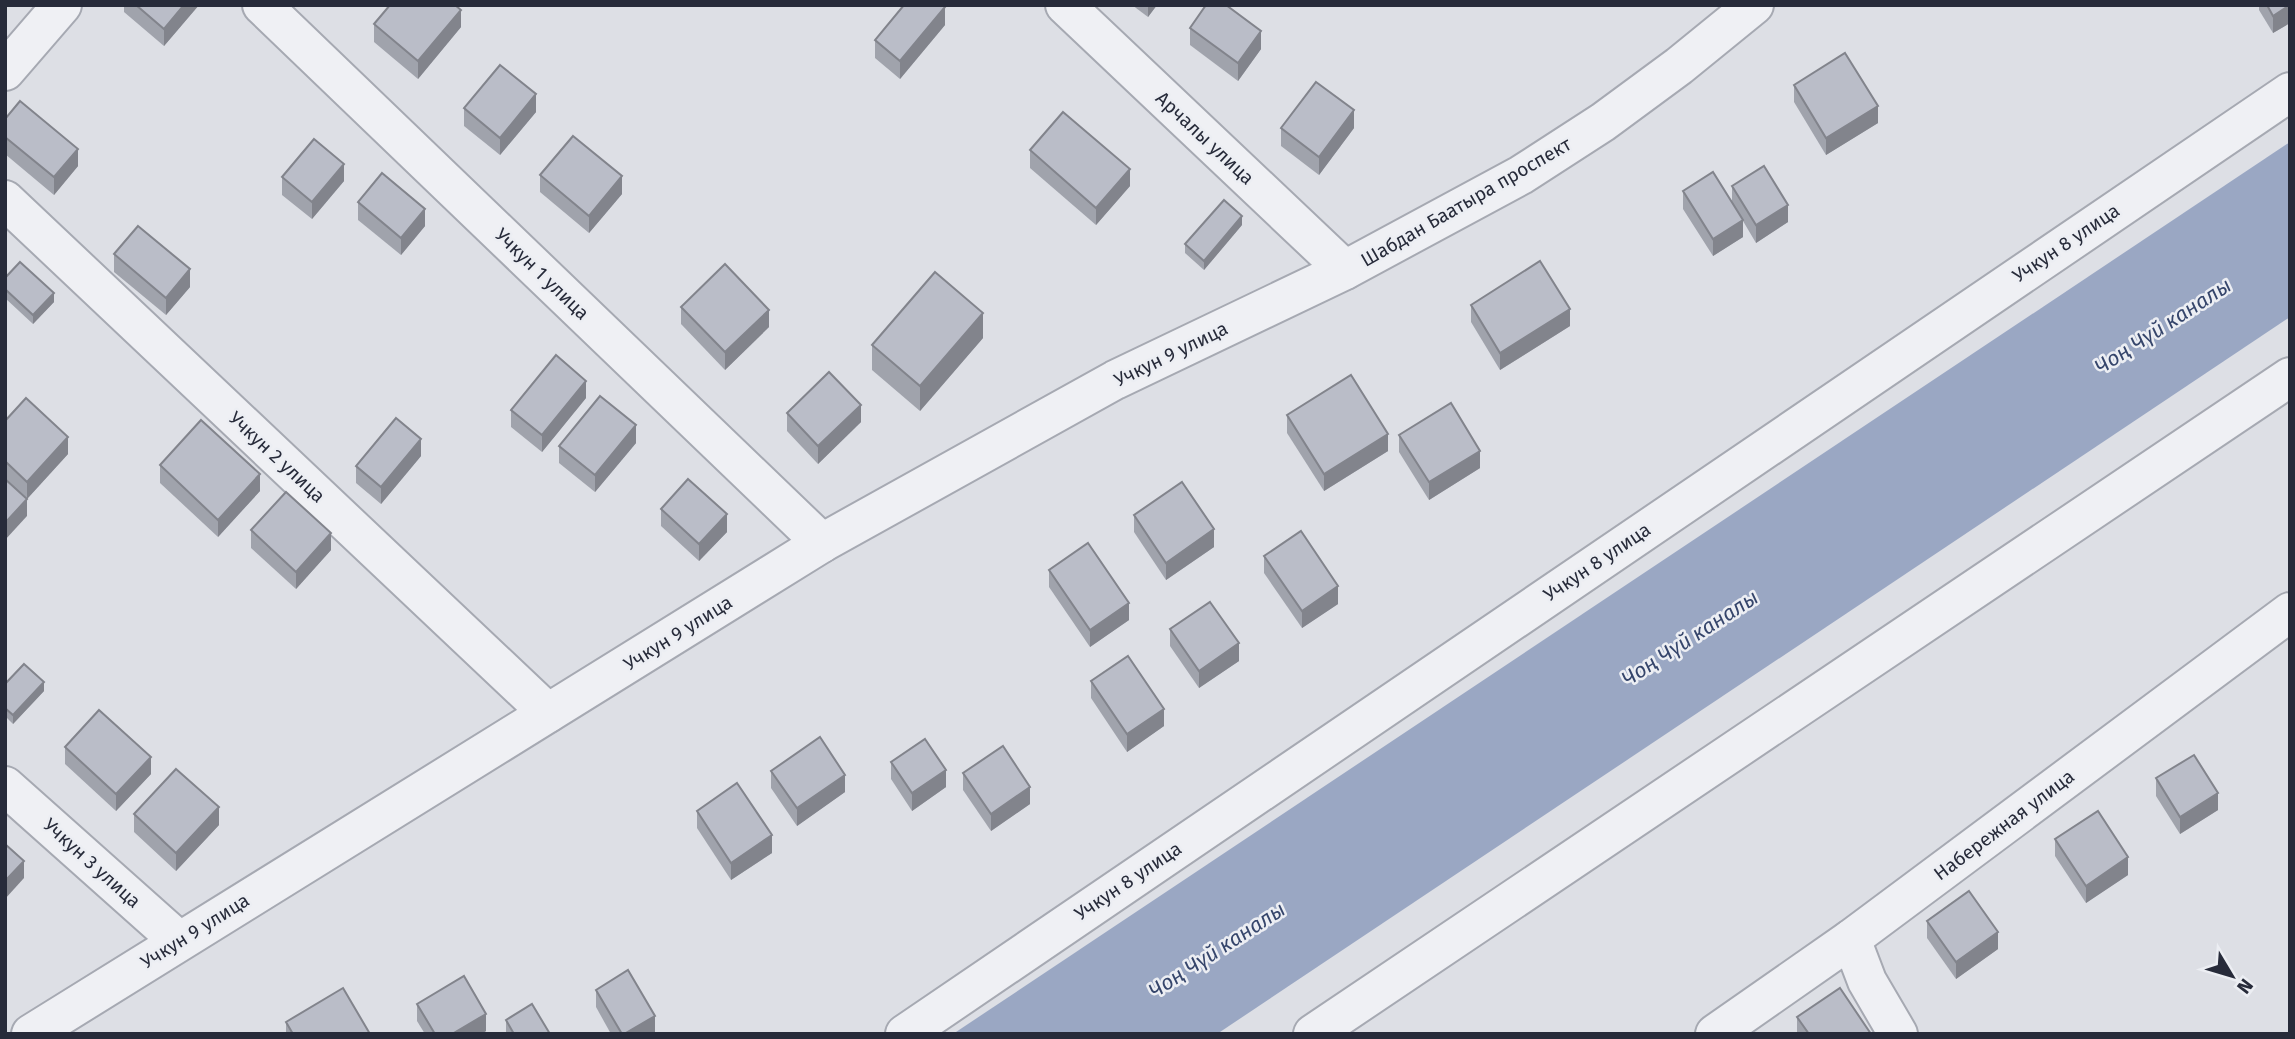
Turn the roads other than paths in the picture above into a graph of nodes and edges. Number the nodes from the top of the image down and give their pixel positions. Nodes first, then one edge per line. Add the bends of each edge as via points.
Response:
1 (62, 5) edge
2 (262, 5) edge
3 (1065, 5) edge
4 (1754, 5) edge
5 (5, 71) edge
6 (2290, 92) edge
7 (5, 200) edge
8 (1345, 270) junction
9 (2290, 377) edge
10 (822, 543) junction
11 (2290, 612) edge
12 (548, 713) junction
13 (5, 786) edge
14 (1851, 939) junction
15 (179, 941) junction
16 (32, 1034) edge
17 (905, 1034) edge
18 (1313, 1034) edge
19 (1715, 1034) edge
20 (1898, 1034) edge

1 - 5 street
2 - 10 street, Учкун 1 улица
3 - 8 street, Арчалы улица
4 - 8 street, Шабдан Баатыра проспект via 1604,122 1521,175
6 - 17 street, Учкун 8 улица
7 - 12 street, Учкун 2 улица
8 - 10 street, Учкун 9 улица via 1115,380
9 - 18 street
10 - 12 street, Учкун 9 улица
11 - 14 street, Набережная улица
12 - 15 street, Учкун 9 улица
13 - 15 street, Учкун 3 улица
14 - 19 street, Набережная улица
14 - 20 street via 1867,981
15 - 16 street, Учкун 9 улица

